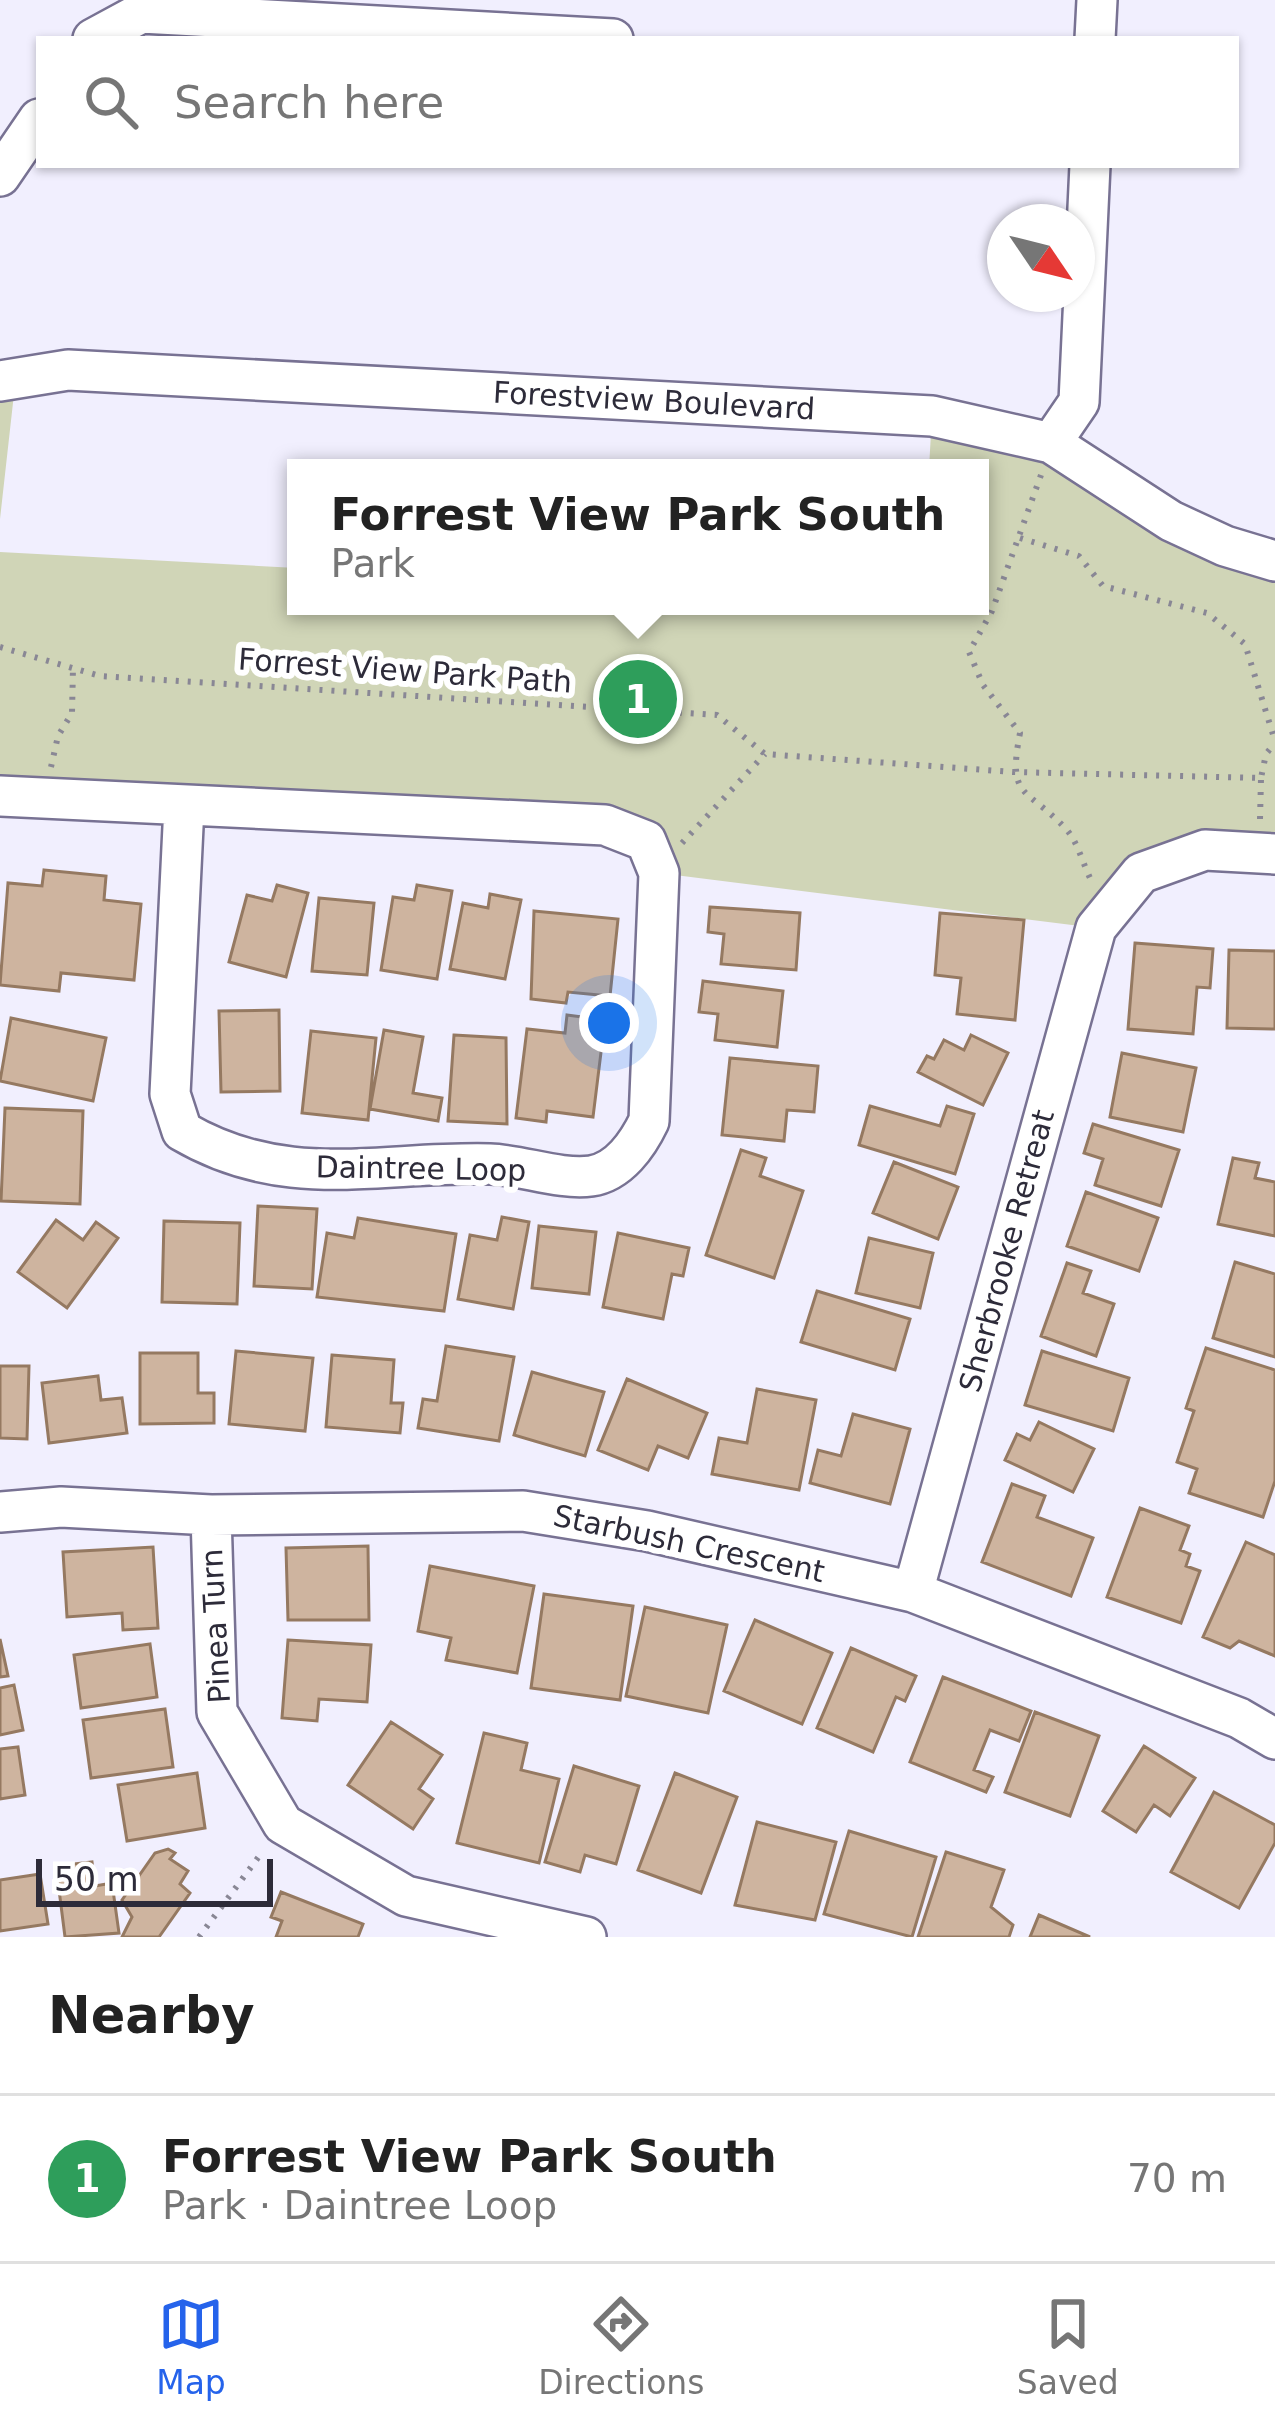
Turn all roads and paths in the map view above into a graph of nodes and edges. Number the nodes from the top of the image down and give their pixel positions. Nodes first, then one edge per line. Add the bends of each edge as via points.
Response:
1 (1097, 0) edge
2 (335, 12) edge
3 (99, 36) edge
4 (582, 36) edge
5 (1095, 36) edge
6 (36, 123) edge
7 (1090, 168) edge
8 (0, 176) edge
9 (0, 381) edge
10 (1051, 443) junction
11 (1020, 538) junction
12 (1275, 561) edge
13 (989, 607) edge
14 (986, 615) edge
15 (0, 647) edge
16 (73, 668) junction
17 (1275, 742) edge
18 (766, 754) junction
19 (1012, 772) junction
20 (0, 796) edge
21 (45, 798) junction
22 (184, 806) junction
23 (1275, 854) edge
24 (659, 873) junction
25 (1109, 913) junction
26 (0, 1512) edge
27 (211, 1515) junction
28 (913, 1592) junction
29 (1275, 1739) edge
30 (283, 1824) junction
31 (199, 1937) edge
32 (586, 1937) edge

1 - 5 street
2 - 3 street via 141,13
2 - 4 street
6 - 8 street
7 - 10 street via 1079,401
9 - 10 street, Forestview Boulevard via 68,370 932,416
10 - 11 path
10 - 12 street, Forestview Boulevard via 1171,521
11 - 13 path
11 - 17 path via 1079,556 1102,586 1207,613 1245,644
14 - 19 path via 969,652 982,686 1020,733
15 - 16 path, Forrest View Park Path
16 - 18 path, Forrest View Park Path via 718,716
16 - 21 path via 72,713 58,736
17 - 19 path via 1261,778
18 - 19 path
18 - 24 path
19 - 25 path via 1069,832
20 - 21 street
21 - 22 street
22 - 24 street via 605,825 646,842
22 - 24 street, Daintree Loop via 170,1094 182,1131 221,1154 338,1173 490,1164 593,1176 635,1151 649,1121
23 - 25 street, Sherbrooke Retreat via 1205,850 1141,873
25 - 28 street, Sherbrooke Retreat via 1096,928
26 - 27 street, Starbush Crescent
27 - 28 street, Starbush Crescent via 523,1511
27 - 30 street, Pinea Turn via 218,1712
28 - 29 street, Starbush Crescent
30 - 31 path
30 - 32 street, Pinea Turn via 406,1896

